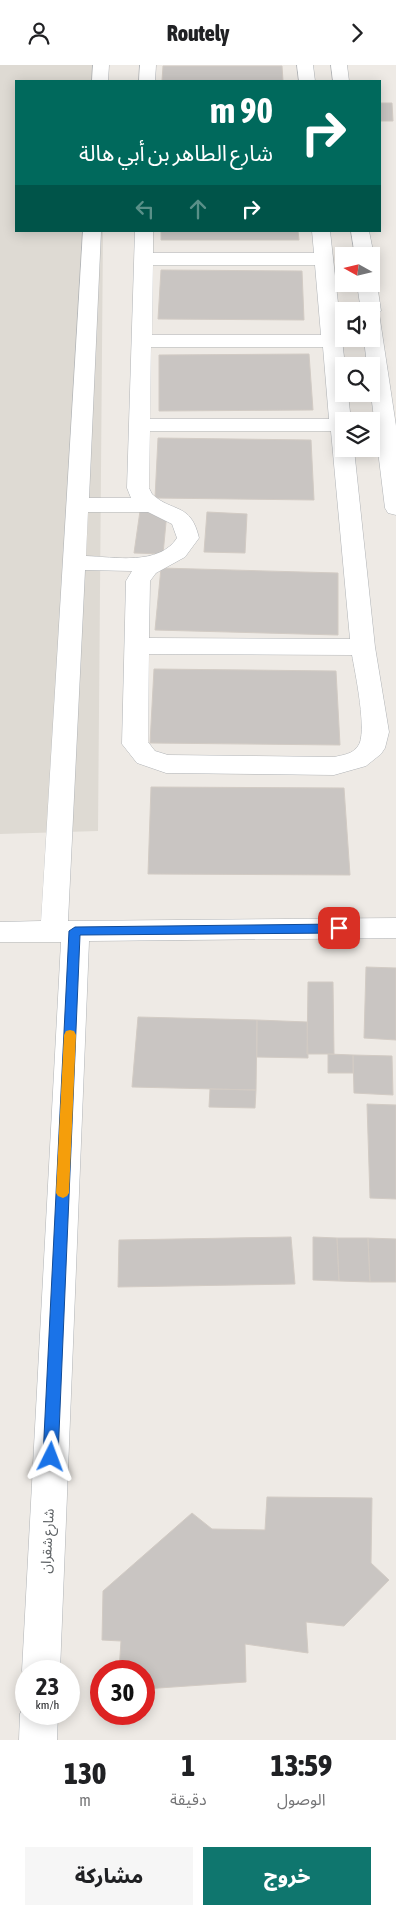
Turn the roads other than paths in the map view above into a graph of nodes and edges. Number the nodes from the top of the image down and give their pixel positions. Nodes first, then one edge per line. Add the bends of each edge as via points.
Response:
1 (100, 65) edge
2 (148, 65) edge
3 (306, 65) edge
4 (339, 65) edge
5 (100, 80) edge
6 (148, 80) edge
7 (307, 80) edge
8 (341, 80) edge
9 (92, 232) edge
10 (144, 232) edge
11 (321, 232) edge
12 (360, 232) edge
13 (363, 247) edge
14 (144, 259) junction
15 (324, 259) junction
16 (142, 341) junction
17 (332, 341) junction
18 (375, 347) edge
19 (339, 412) edge
20 (140, 425) junction
21 (335, 425) edge
22 (343, 457) edge
23 (77, 505) junction
24 (152, 505) junction
25 (396, 508) edge
26 (74, 563) junction
27 (153, 564) junction
28 (138, 646) junction
29 (363, 647) junction
30 (396, 928) edge
31 (64, 931) junction
32 (0, 932) edge
33 (41, 1660) edge
34 (39, 1725) edge
35 (38, 1740) edge

1 - 5 street
2 - 6 street
3 - 7 street
4 - 8 street
9 - 23 street, شارع شقران
10 - 14 street
11 - 15 street
12 - 13 street
14 - 15 street
14 - 16 street
15 - 17 street
16 - 17 street
16 - 20 street
17 - 19 street
18 - 25 street
20 - 21 street
20 - 24 street via 138,488 139,494
22 - 29 street
23 - 24 street
23 - 26 street, شارع شقران
24 - 27 street via 178,517 184,523 188,538 179,552
26 - 27 street
26 - 31 street, شارع شقران
27 - 28 street via 138,581
28 - 29 street
28 - 29 street via 135,737 146,757 166,764 334,766 366,755 376,740
30 - 31 street
31 - 32 street
31 - 33 street, شارع شقران
34 - 35 street

